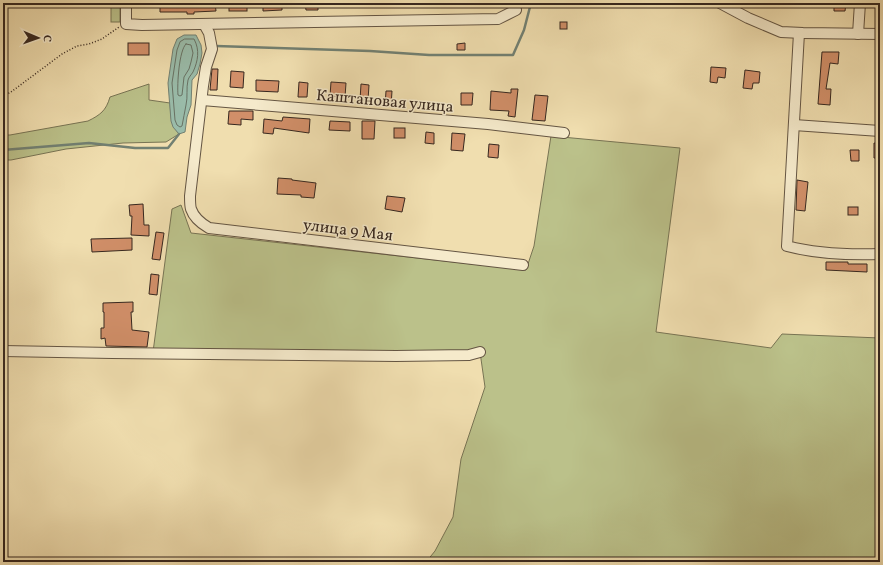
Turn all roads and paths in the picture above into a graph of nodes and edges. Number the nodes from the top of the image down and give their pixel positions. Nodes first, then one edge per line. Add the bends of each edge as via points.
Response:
1 (126, 3) edge
2 (720, 3) edge
3 (860, 3) edge
4 (516, 10) dead end
5 (126, 24) junction
6 (204, 24) junction
7 (799, 33) junction
8 (858, 34) junction
9 (880, 34) edge
10 (3, 96) edge
11 (202, 100) junction
12 (794, 125) junction
13 (880, 131) edge
14 (564, 132) dead end
15 (880, 254) edge
16 (523, 265) dead end
17 (3, 351) edge
18 (480, 352) dead end

1 - 5 street
2 - 7 street via 781,32
3 - 8 street
4 - 6 street via 498,19
5 - 6 street
5 - 10 path via 102,39 77,46 62,54
6 - 11 street via 209,33 212,49 206,67
7 - 8 street
7 - 12 street
8 - 9 street
11 - 14 street, Каштановая улица
11 - 16 street, улица 9 Мая via 190,196 191,209 202,224 209,228
12 - 13 street
12 - 15 street via 787,246 826,254
17 - 18 street via 396,356 469,355

